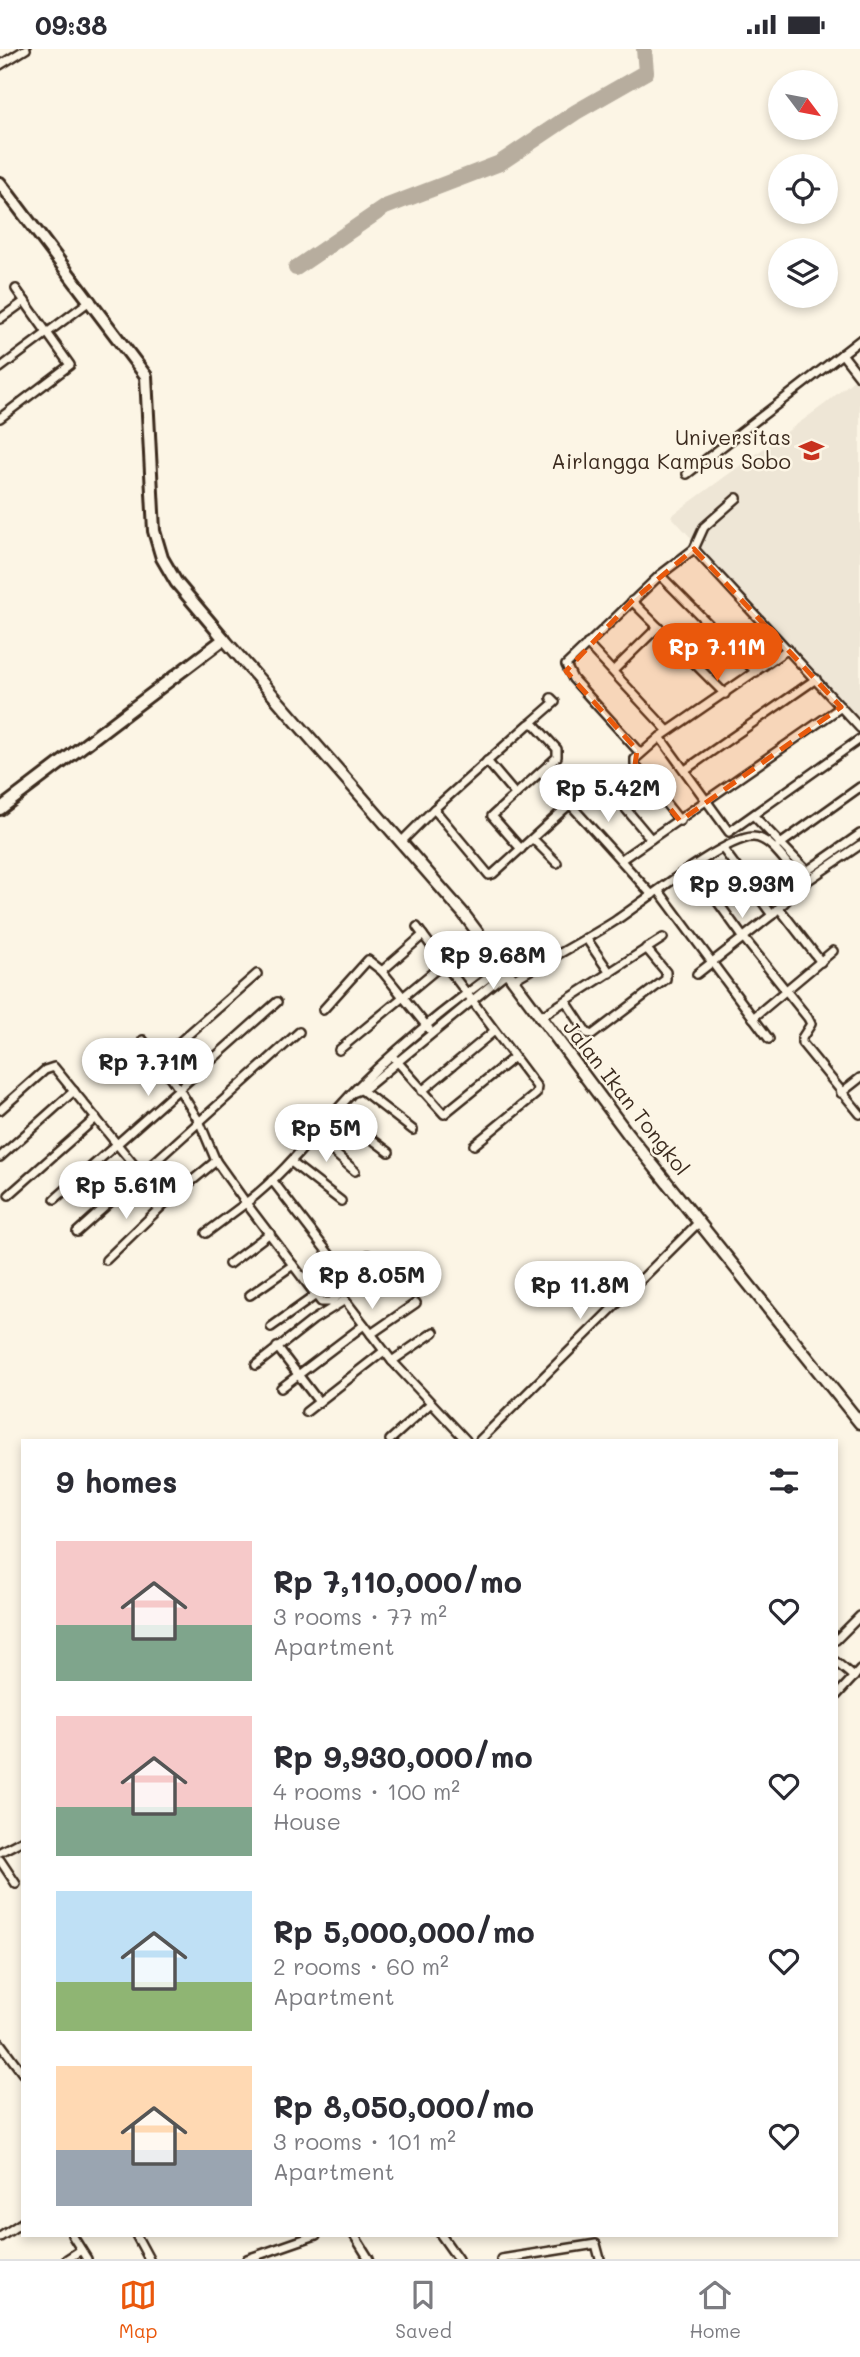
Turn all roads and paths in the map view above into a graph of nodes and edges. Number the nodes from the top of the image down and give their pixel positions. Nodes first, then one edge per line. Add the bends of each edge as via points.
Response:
1 (26, 49) edge
2 (0, 65) edge
3 (0, 183) edge
4 (16, 289) dead end
5 (91, 300) junction
6 (24, 301) junction
7 (0, 319) edge
8 (49, 334) junction
9 (860, 340) edge
10 (842, 354) junction
11 (0, 368) edge
12 (860, 377) edge
13 (0, 418) edge
14 (687, 474) dead end
15 (737, 498) dead end
16 (694, 549) junction
17 (660, 575) junction
18 (632, 601) junction
19 (658, 627) junction
20 (224, 639) junction
21 (587, 644) junction
22 (788, 649) junction
23 (613, 671) junction
24 (756, 672) junction
25 (816, 679) junction
26 (725, 694) junction
27 (551, 698) dead end
28 (841, 707) junction
29 (531, 723) junction
30 (860, 728) edge
31 (668, 731) junction
32 (660, 737) junction
33 (860, 739) edge
34 (639, 753) junction
35 (487, 761) junction
36 (685, 770) junction
37 (541, 772) junction
38 (860, 787) edge
39 (610, 790) dead end
40 (515, 794) junction
41 (708, 801) junction
42 (570, 804) junction
43 (0, 809) edge
44 (434, 809) junction
45 (754, 815) junction
46 (680, 821) junction
47 (860, 834) edge
48 (533, 839) junction
49 (652, 839) junction
50 (401, 842) junction
51 (779, 845) junction
52 (860, 845) edge
53 (521, 849) junction
54 (723, 849) junction
55 (622, 859) junction
56 (557, 863) dead end
57 (693, 868) junction
58 (804, 883) junction
59 (655, 893) junction
60 (779, 908) junction
61 (772, 915) junction
62 (417, 927) dead end
63 (423, 935) junction
64 (743, 937) junction
65 (586, 938) junction
66 (663, 938) dead end
67 (646, 948) junction
68 (833, 951) dead end
69 (712, 961) junction
70 (821, 962) junction
71 (444, 963) junction
72 (382, 971) junction
73 (610, 972) junction
74 (507, 973) junction
75 (257, 974) dead end
76 (697, 974) dead end
77 (785, 992) junction
78 (469, 996) junction
79 (402, 998) junction
80 (277, 1002) dead end
81 (566, 1003) junction
82 (323, 1010) dead end
83 (538, 1018) junction
84 (753, 1018) junction
85 (430, 1029) junction
86 (299, 1032) dead end
87 (493, 1032) junction
88 (769, 1039) dead end
89 (143, 1040) dead end
90 (339, 1049) dead end
91 (513, 1058) junction
92 (395, 1059) junction
93 (158, 1061) junction
94 (860, 1077) edge
95 (179, 1089) junction
96 (358, 1090) junction
97 (74, 1091) junction
98 (422, 1091) junction
99 (841, 1093) junction
100 (0, 1111) edge
101 (337, 1113) junction
102 (860, 1114) edge
103 (96, 1118) junction
104 (200, 1123) junction
105 (413, 1130) dead end
106 (315, 1136) junction
107 (117, 1145) junction
108 (474, 1145) dead end
109 (389, 1152) dead end
110 (0, 1157) edge
111 (216, 1161) junction
112 (290, 1162) junction
113 (355, 1171) dead end
114 (141, 1174) junction
115 (272, 1181) junction
116 (9, 1195) dead end
117 (55, 1199) dead end
118 (341, 1201) dead end
119 (165, 1203) junction
120 (246, 1203) junction
121 (699, 1222) junction
122 (77, 1232) dead end
123 (206, 1233) dead end
124 (270, 1233) junction
125 (369, 1255) dead end
126 (106, 1260) dead end
127 (229, 1264) dead end
128 (293, 1265) junction
129 (343, 1273) junction
130 (250, 1295) dead end
131 (316, 1295) junction
132 (416, 1303) dead end
133 (364, 1325) junction
134 (271, 1327) dead end
135 (434, 1332) dead end
136 (371, 1334) junction
137 (277, 1347) junction
138 (384, 1351) junction
139 (392, 1361) junction
140 (256, 1364) dead end
141 (298, 1375) junction
142 (281, 1388) dead end
143 (319, 1402) junction
144 (430, 1404) junction
145 (306, 1412) dead end
146 (860, 1423) edge
147 (391, 1439) edge
148 (465, 1439) edge
149 (481, 1439) edge
150 (860, 1616) edge
151 (838, 1638) edge
152 (838, 1664) edge
153 (860, 1670) edge
154 (854, 1677) junction
155 (838, 1694) edge
156 (21, 1841) edge
157 (0, 1852) edge
158 (0, 1860) edge
159 (16, 1884) dead end
160 (0, 2043) edge
161 (21, 2071) edge
162 (21, 2223) edge
163 (0, 2237) edge
164 (73, 2237) edge
165 (137, 2237) edge
166 (311, 2237) edge
167 (355, 2237) edge
168 (442, 2237) edge
169 (594, 2237) edge
170 (596, 2244) junction
171 (81, 2250) junction
172 (67, 2259) edge
173 (87, 2259) edge
174 (149, 2259) edge
175 (247, 2259) edge
176 (369, 2259) edge
177 (458, 2259) edge
178 (501, 2259) edge
179 (600, 2259) edge

1 - 2 street
3 - 5 main road
4 - 6 street
5 - 8 street
5 - 20 main road via 146,376 154,531 162,558 187,598
6 - 7 street
6 - 8 street
8 - 11 street
8 - 13 street via 69,367
9 - 10 street
10 - 12 street
10 - 14 street
15 - 16 street via 704,527
16 - 17 street
16 - 22 street
17 - 18 street
17 - 24 street
18 - 19 street
18 - 21 street
19 - 23 street
19 - 26 street
20 - 43 main road
20 - 50 street, Jalan Ikan Tongkol
21 - 23 street
21 - 34 street via 567,664 566,671
22 - 24 street
22 - 25 street
23 - 31 street
24 - 26 street
25 - 28 street
25 - 36 street
26 - 31 street
27 - 29 street via 555,702
28 - 30 street
28 - 41 street
29 - 35 street
29 - 37 street via 558,753
31 - 32 street
32 - 34 street
32 - 36 street
33 - 45 street
34 - 46 street via 635,765
35 - 40 street
35 - 44 street
36 - 41 street
37 - 40 street
37 - 42 street
38 - 51 street
39 - 49 street
40 - 53 street via 492,818
41 - 45 street via 729,832
41 - 46 street
42 - 48 street
42 - 55 street
44 - 50 street
44 - 53 street via 487,874 493,874
45 - 51 street
46 - 49 street
47 - 51 street via 807,871
48 - 53 street
48 - 56 street
49 - 55 street
50 - 74 street, Jalan Ikan Tongkol via 463,913
52 - 58 street
54 - 57 street
54 - 58 street via 749,838 760,839
54 - 61 street
55 - 59 street
57 - 59 street
57 - 64 street
58 - 60 street
59 - 65 street
59 - 69 street
60 - 61 street
60 - 70 street
61 - 64 street
62 - 63 street
63 - 71 street
63 - 72 street
64 - 69 street
64 - 77 street
65 - 73 street
65 - 74 street
66 - 67 street
67 - 73 street
67 - 81 street via 666,972 666,979 593,1035
68 - 70 street
69 - 76 street
69 - 84 street
70 - 77 street
71 - 78 street
71 - 79 street
72 - 79 street
72 - 82 street via 365,961
73 - 81 street
74 - 78 street
74 - 83 street, Jalan Ikan Tongkol
75 - 93 street
77 - 84 street
77 - 99 street via 811,1024 802,1043
78 - 85 street
78 - 87 street
79 - 85 street
79 - 90 street
80 - 95 street
81 - 83 street
83 - 121 street, Jalan Ikan Tongkol
84 - 88 street
85 - 92 street
86 - 104 street
87 - 91 street
87 - 98 street
89 - 93 street
91 - 98 street via 447,1114
91 - 108 street via 538,1091
92 - 96 street
92 - 98 street
93 - 95 street
94 - 99 street
95 - 104 street
95 - 107 street
96 - 101 street
96 - 105 street
97 - 100 street via 54,1067 48,1067
97 - 103 street
97 - 110 street
99 - 102 street
101 - 106 street
101 - 109 street
103 - 107 street
103 - 116 street
104 - 111 street
104 - 114 street
106 - 112 street
106 - 113 street
107 - 114 street
107 - 117 street
111 - 119 street
111 - 120 street
112 - 115 street
112 - 118 street
114 - 119 street
114 - 122 street
115 - 120 street
115 - 129 street
119 - 126 street
120 - 123 street
120 - 124 street
121 - 146 street, Jalan Ikan Tongkol
121 - 149 street
124 - 127 street
124 - 128 street
125 - 129 street
128 - 130 street
128 - 131 street
129 - 131 street via 349,1284 341,1294 325,1304
131 - 134 street
132 - 136 street
133 - 136 street
133 - 137 street via 343,1300
133 - 141 street
135 - 139 street
136 - 138 street
137 - 140 street
137 - 141 street
138 - 139 street
138 - 143 street
139 - 144 street
141 - 142 street
141 - 143 street
143 - 145 street
144 - 147 street
144 - 148 street
150 - 151 street
152 - 154 street
153 - 154 street
154 - 155 street
156 - 157 street
158 - 159 street
160 - 161 street
162 - 163 street
164 - 171 street
165 - 174 street
166 - 175 street
167 - 176 street
168 - 177 street
169 - 170 street
170 - 178 street
170 - 179 street
171 - 172 street
171 - 173 street

